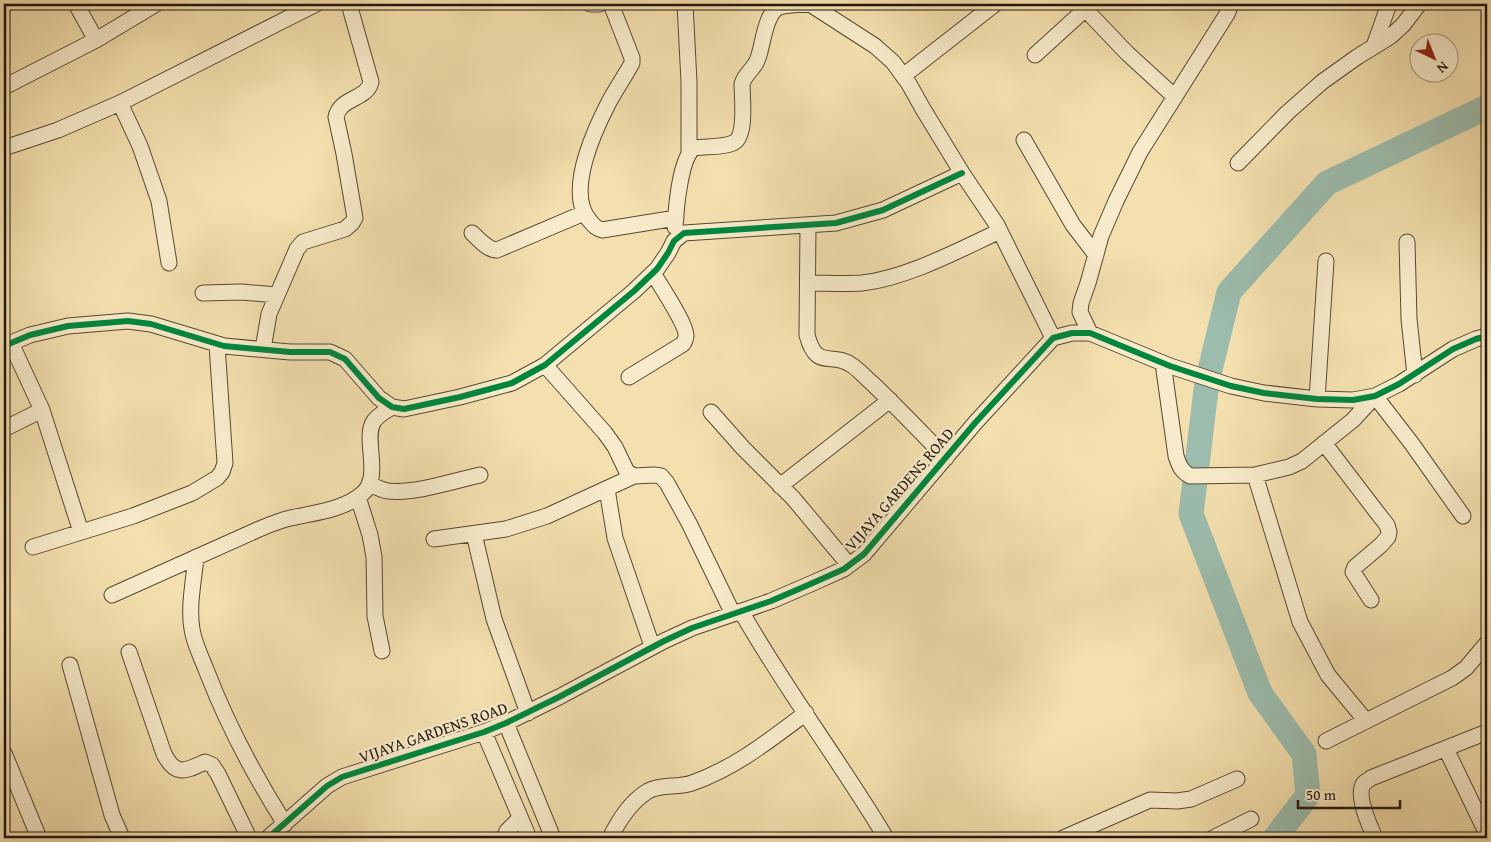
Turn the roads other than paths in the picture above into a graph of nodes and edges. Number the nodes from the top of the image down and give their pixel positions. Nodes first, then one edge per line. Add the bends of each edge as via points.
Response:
1 (76, 4) edge
2 (156, 4) edge
3 (316, 4) edge
4 (349, 4) edge
5 (590, 4) edge
6 (600, 4) edge
7 (610, 4) edge
8 (684, 4) edge
9 (810, 4) edge
10 (995, 4) edge
11 (1231, 4) edge
12 (1389, 4) edge
13 (1418, 4) edge
14 (1088, 7) edge
15 (96, 40) junction
16 (1367, 50) junction
17 (1035, 55) dead end
18 (903, 76) junction
19 (4, 87) edge
20 (1175, 96) junction
21 (120, 103) junction
22 (1024, 140) dead end
23 (4, 148) edge
24 (689, 151) junction
25 (1238, 163) dead end
26 (962, 173) junction
27 (584, 213) junction
28 (676, 218) junction
29 (808, 225) junction
30 (1000, 231) junction
31 (472, 233) dead end
32 (674, 241) junction
33 (1407, 242) dead end
34 (1096, 255) junction
35 (1326, 261) dead end
36 (170, 263) dead end
37 (653, 273) junction
38 (808, 283) junction
39 (203, 293) dead end
40 (277, 294) junction
41 (1090, 334) junction
42 (1487, 336) edge
43 (1053, 338) junction
44 (7, 344) edge
45 (218, 345) junction
46 (263, 350) junction
47 (1166, 364) junction
48 (545, 365) junction
49 (1415, 375) junction
50 (629, 377) dead end
51 (1375, 396) junction
52 (890, 400) junction
53 (1317, 400) junction
54 (392, 407) junction
55 (42, 410) junction
56 (711, 412) dead end
57 (4, 429) edge
58 (1324, 443) junction
59 (946, 458) junction
60 (480, 475) dead end
61 (634, 476) junction
62 (1255, 476) junction
63 (370, 484) junction
64 (780, 486) junction
65 (607, 489) junction
66 (358, 497) junction
67 (1463, 516) dead end
68 (81, 532) junction
69 (474, 534) junction
70 (434, 539) dead end
71 (33, 547) dead end
72 (196, 557) junction
73 (849, 565) junction
74 (112, 595) dead end
75 (1371, 600) dead end
76 (737, 613) junction
77 (1487, 644) edge
78 (652, 646) junction
79 (382, 651) dead end
80 (129, 652) dead end
81 (70, 665) dead end
82 (528, 713) junction
83 (806, 713) junction
84 (1366, 721) junction
85 (506, 724) junction
86 (484, 732) junction
87 (1487, 732) edge
88 (1326, 741) dead end
89 (1446, 749) junction
90 (4, 753) edge
91 (1237, 779) dead end
92 (520, 818) junction
93 (1251, 819) dead end
94 (285, 824) junction
95 (1487, 834) edge
96 (39, 838) edge
97 (122, 838) edge
98 (249, 838) edge
99 (268, 838) edge
100 (504, 838) edge
101 (529, 838) edge
102 (553, 838) edge
103 (610, 838) edge
104 (886, 838) edge
105 (1063, 838) edge
106 (1212, 838) edge
107 (1375, 838) edge

1 - 15 street
2 - 15 street
3 - 21 street
4 - 40 street via 371,82 370,88 337,111 336,117 355,218 345,229 303,242
5 - 6 street
7 - 27 street via 632,63 609,101 586,156 579,196
8 - 24 street
9 - 18 street via 875,46
9 - 24 street via 780,7 770,16 758,60 742,84 740,137 735,143
10 - 18 street
11 - 20 street
12 - 16 street
13 - 16 street via 1391,36
14 - 17 street
14 - 20 street via 1127,53
15 - 19 street
16 - 25 street via 1322,82
18 - 26 street
20 - 34 street via 1136,160 1116,201
21 - 23 street via 58,130
21 - 36 street via 140,146 159,200
22 - 34 street via 1073,225
24 - 28 street via 677,198
26 - 29 street via 883,210 836,223
26 - 30 street
27 - 28 street via 596,228 602,230
27 - 31 street via 497,250 488,247
28 - 32 street
29 - 32 street via 684,233
29 - 38 street
30 - 38 street via 895,276 862,282
30 - 43 street
32 - 37 street
33 - 49 street
34 - 41 street via 1080,312
35 - 53 street
37 - 48 street
37 - 50 street via 686,337 683,344
38 - 52 street via 808,335 815,354 845,361 855,367
39 - 40 street
40 - 46 street via 269,314
41 - 43 street via 1072,333
41 - 47 street
42 - 49 street via 1453,349
43 - 59 street, VIJAYA GARDENS ROAD
44 - 45 street via 68,326 128,321 151,324
44 - 55 street
45 - 46 street
45 - 68 street via 225,462 222,472 192,494
46 - 54 street via 330,352 345,359 379,398
47 - 53 street via 1264,394
47 - 62 street via 1176,456 1184,473 1190,476
48 - 54 street via 512,382 468,395 404,409
48 - 61 street via 605,433 627,472
49 - 51 street
51 - 53 street
51 - 58 street via 1353,420
51 - 67 street
52 - 59 street
52 - 64 street
54 - 63 street via 372,422
55 - 57 street
55 - 68 street
56 - 64 street
58 - 62 street via 1302,461
58 - 75 street via 1382,518 1389,532 1382,545 1359,562 1353,572
59 - 73 street, VIJAYA GARDENS ROAD via 864,554
60 - 63 street via 402,491 379,489
61 - 65 street
61 - 76 street via 661,476 667,483
62 - 84 street via 1300,622 1328,675
63 - 66 street
64 - 73 street
65 - 69 street via 506,530
65 - 78 street via 615,538
66 - 72 street via 342,506 281,520
66 - 79 street via 374,557 375,616
68 - 71 street
69 - 70 street
69 - 82 street via 494,619
72 - 74 street
72 - 94 street via 191,610 194,639 243,753
73 - 76 street, VIJAYA GARDENS ROAD
76 - 78 street, VIJAYA GARDENS ROAD
76 - 83 street
77 - 84 street via 1466,668 1452,678
78 - 82 street, VIJAYA GARDENS ROAD
80 - 98 street via 169,765 176,770 184,770 205,762 212,765
81 - 97 street via 112,815
82 - 85 street, VIJAYA GARDENS ROAD
83 - 103 street via 746,757 717,772 691,783 647,792 619,820
83 - 104 street
84 - 88 street
85 - 86 street, VIJAYA GARDENS ROAD
85 - 102 street
86 - 92 street
86 - 94 street, VIJAYA GARDENS ROAD via 342,777 327,786
87 - 89 street
89 - 95 street
89 - 107 street via 1371,778 1364,784 1361,791 1363,808
90 - 96 street
91 - 105 street via 1191,799 1150,800
92 - 100 street
92 - 101 street
93 - 106 street
94 - 99 street, VIJAYA GARDENS ROAD

